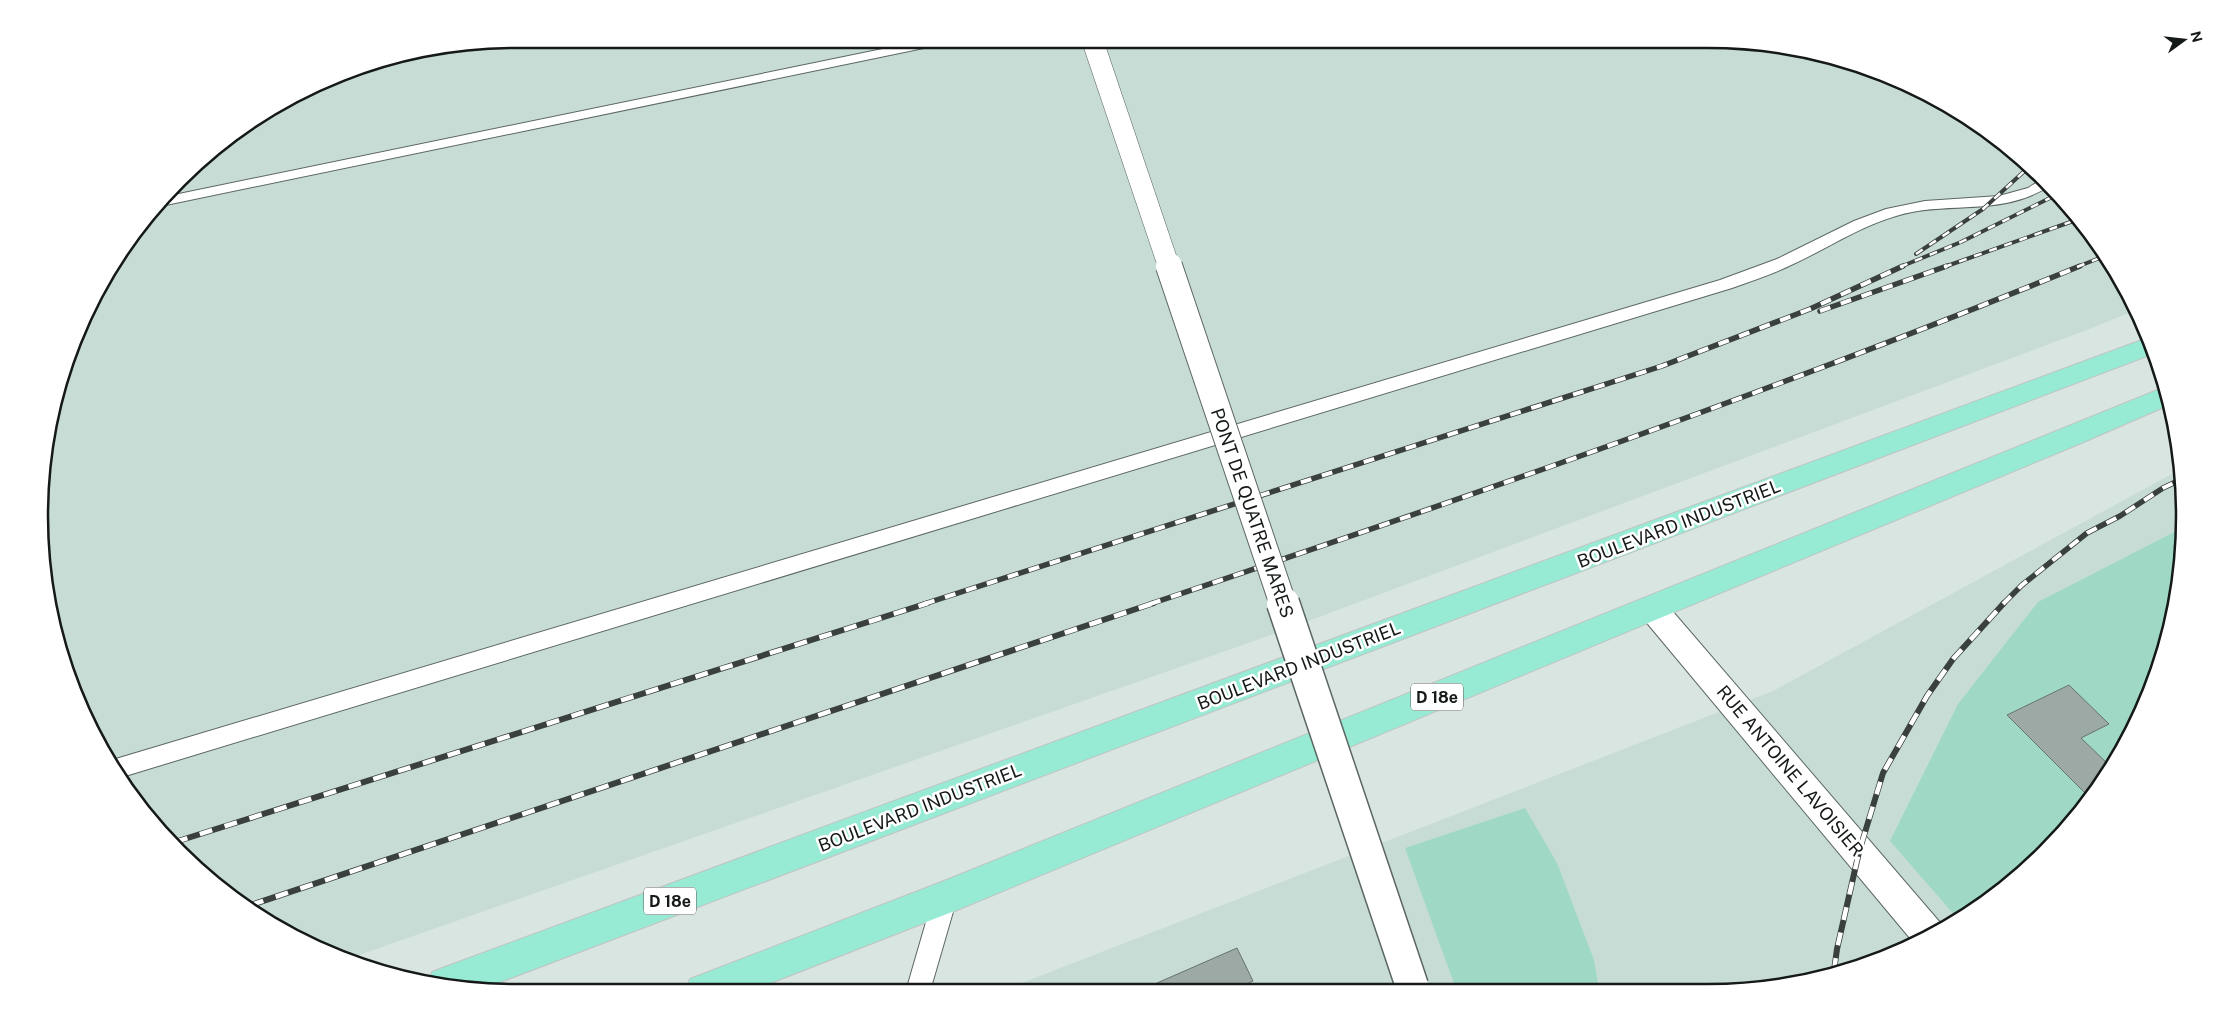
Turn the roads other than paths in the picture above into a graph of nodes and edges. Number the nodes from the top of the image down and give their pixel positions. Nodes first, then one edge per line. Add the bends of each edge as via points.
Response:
1 (905, 48) edge
2 (1095, 48) edge
3 (2039, 185) edge
4 (170, 201) edge
5 (2146, 348) edge
6 (2162, 398) edge
7 (1652, 608) junction
8 (121, 767) edge
9 (945, 898) junction
10 (1925, 930) edge
11 (460, 980) edge
12 (724, 984) edge
13 (920, 984) edge
14 (1411, 984) edge

1 - 4 lane
2 - 14 main road, PONT DE QUATRE MARES, bridge
3 - 8 lane via 2021,195 1991,202 1896,211 1782,264 1726,284
5 - 11 main road, BOULEVARD INDUSTRIEL / D 18e
6 - 7 main road, D 18e
7 - 9 main road, D 18e
7 - 10 main road, RUE ANTOINE LAVOISIER
9 - 12 main road, D 18e
9 - 13 lane

